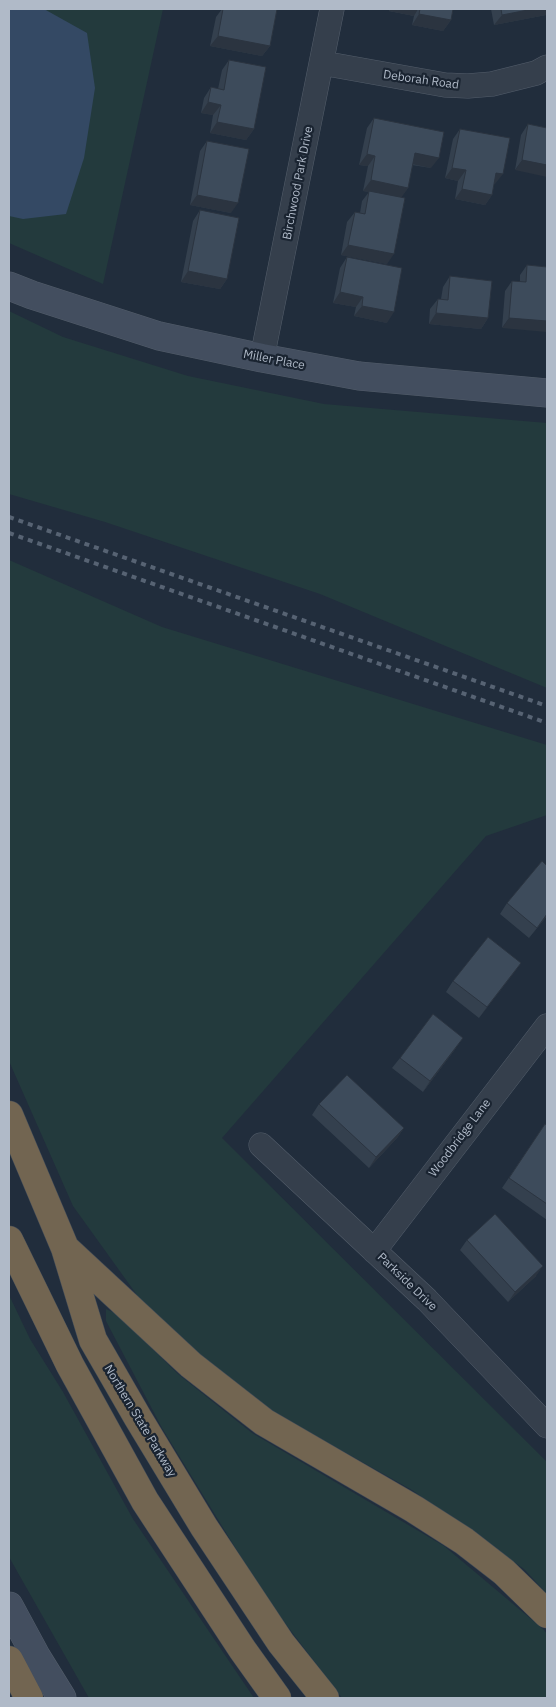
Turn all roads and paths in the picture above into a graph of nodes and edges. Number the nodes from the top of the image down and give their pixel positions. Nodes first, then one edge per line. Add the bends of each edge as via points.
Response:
1 (332, 9) edge
2 (322, 63) junction
3 (547, 67) edge
4 (9, 286) edge
5 (262, 358) junction
6 (547, 393) edge
7 (547, 1026) edge
8 (9, 1115) edge
9 (261, 1144) dead end
10 (9, 1240) edge
11 (65, 1248) junction
12 (374, 1251) junction
13 (547, 1426) edge
14 (9, 1606) edge
15 (547, 1614) edge
16 (9, 1660) edge
17 (29, 1698) edge
18 (62, 1698) edge
19 (277, 1698) edge
20 (325, 1698) edge

1 - 2 street, Birchwood Park Drive
2 - 3 street, Deborah Road via 445,85 468,86 492,84
2 - 5 street, Birchwood Park Drive
4 - 5 street, Miller Place via 159,336
5 - 6 street, Miller Place via 359,376
7 - 12 street, Woodbridge Lane
8 - 11 highway, Northern State Parkway
9 - 12 street, Parkside Drive
10 - 19 highway via 70,1365 145,1501
11 - 15 highway via 191,1365 264,1422 464,1541 504,1572
11 - 20 highway, Northern State Parkway via 93,1340 138,1418 204,1527 282,1643
12 - 13 street, Parkside Drive via 427,1300
14 - 18 street
16 - 17 highway

